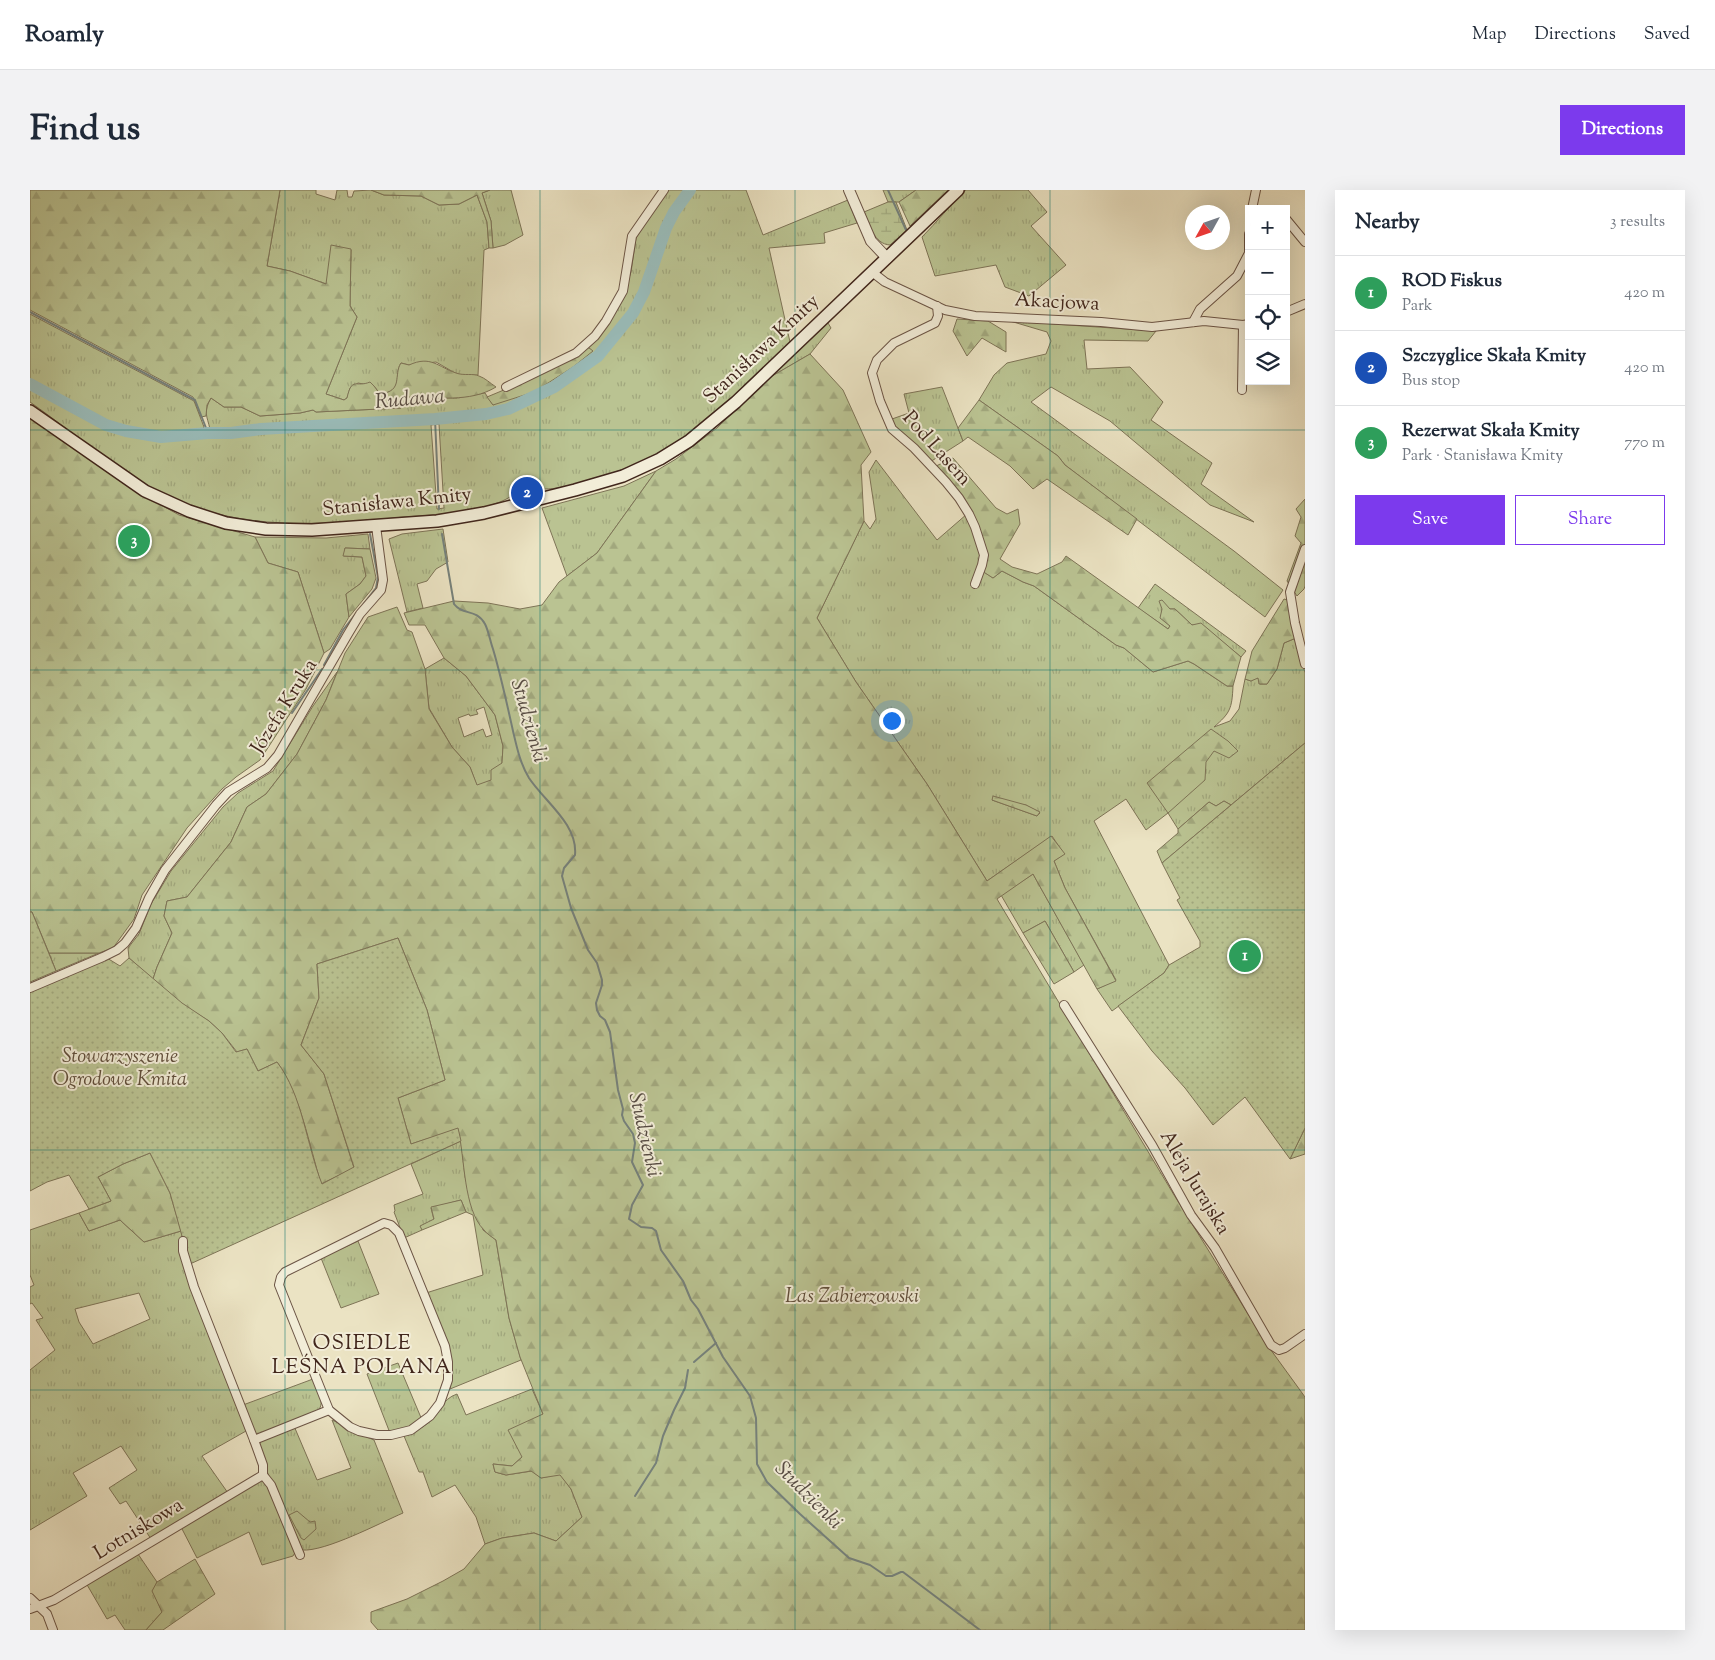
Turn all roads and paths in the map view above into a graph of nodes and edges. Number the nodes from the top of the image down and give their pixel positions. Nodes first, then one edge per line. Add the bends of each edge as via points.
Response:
1 (664, 190) edge
2 (849, 190) edge
3 (958, 190) edge
4 (1256, 190) edge
5 (1253, 205) edge
6 (1290, 224) edge
7 (1305, 242) edge
8 (886, 258) junction
9 (1245, 260) edge
10 (872, 272) junction
11 (1305, 304) edge
12 (937, 306) junction
13 (1290, 310) edge
14 (1193, 322) junction
15 (1245, 324) edge
16 (1245, 340) edge
17 (506, 387) dead end
18 (1242, 390) dead end
19 (30, 411) edge
20 (376, 526) junction
21 (1305, 549) edge
22 (976, 584) dead end
23 (1305, 664) edge
24 (30, 988) edge
25 (1064, 1005) dead end
26 (183, 1241) dead end
27 (1305, 1334) edge
28 (329, 1410) junction
29 (254, 1440) junction
30 (262, 1475) junction
31 (300, 1555) dead end
32 (30, 1598) edge
33 (39, 1606) junction
34 (30, 1609) edge
35 (53, 1630) edge

1 - 17 street via 632,236 623,290 595,336 576,353
2 - 8 street via 871,240
3 - 8 main road, Stanisława Kmity
4 - 5 street
6 - 7 street
8 - 10 main road, Stanisława Kmity
9 - 14 street via 1237,276 1200,309
10 - 12 street, Akacjowa
10 - 20 main road, Stanisława Kmity via 712,423 660,459 608,481 491,511 446,520
11 - 13 street
12 - 14 street, Akacjowa via 958,314 984,317 1152,327
12 - 22 street, Pod Lasem via 935,323 894,343 877,360 872,374 892,429 946,482 969,514 984,555
14 - 15 street, Akacjowa
16 - 18 street
19 - 20 main road, Stanisława Kmity via 145,491 197,514 237,526 271,530
20 - 24 street, Józefa Kruka via 382,590 360,614 278,755 267,768 228,792 216,805 165,870 125,943 115,951
21 - 23 street via 1290,592
25 - 27 street, Aleja Jurajska via 1215,1248 1271,1345 1278,1350 1285,1348
26 - 29 street via 194,1288
28 - 28 street via 279,1281 288,1270 381,1224 388,1224 399,1233 445,1346 449,1371 446,1389 440,1403 425,1421 411,1430 391,1435 359,1431
28 - 29 street
29 - 30 street
30 - 31 street via 271,1485
30 - 33 street, Lotniskowa via 122,1561
32 - 33 street
33 - 34 street, Lotniskowa
33 - 35 street via 47,1614

